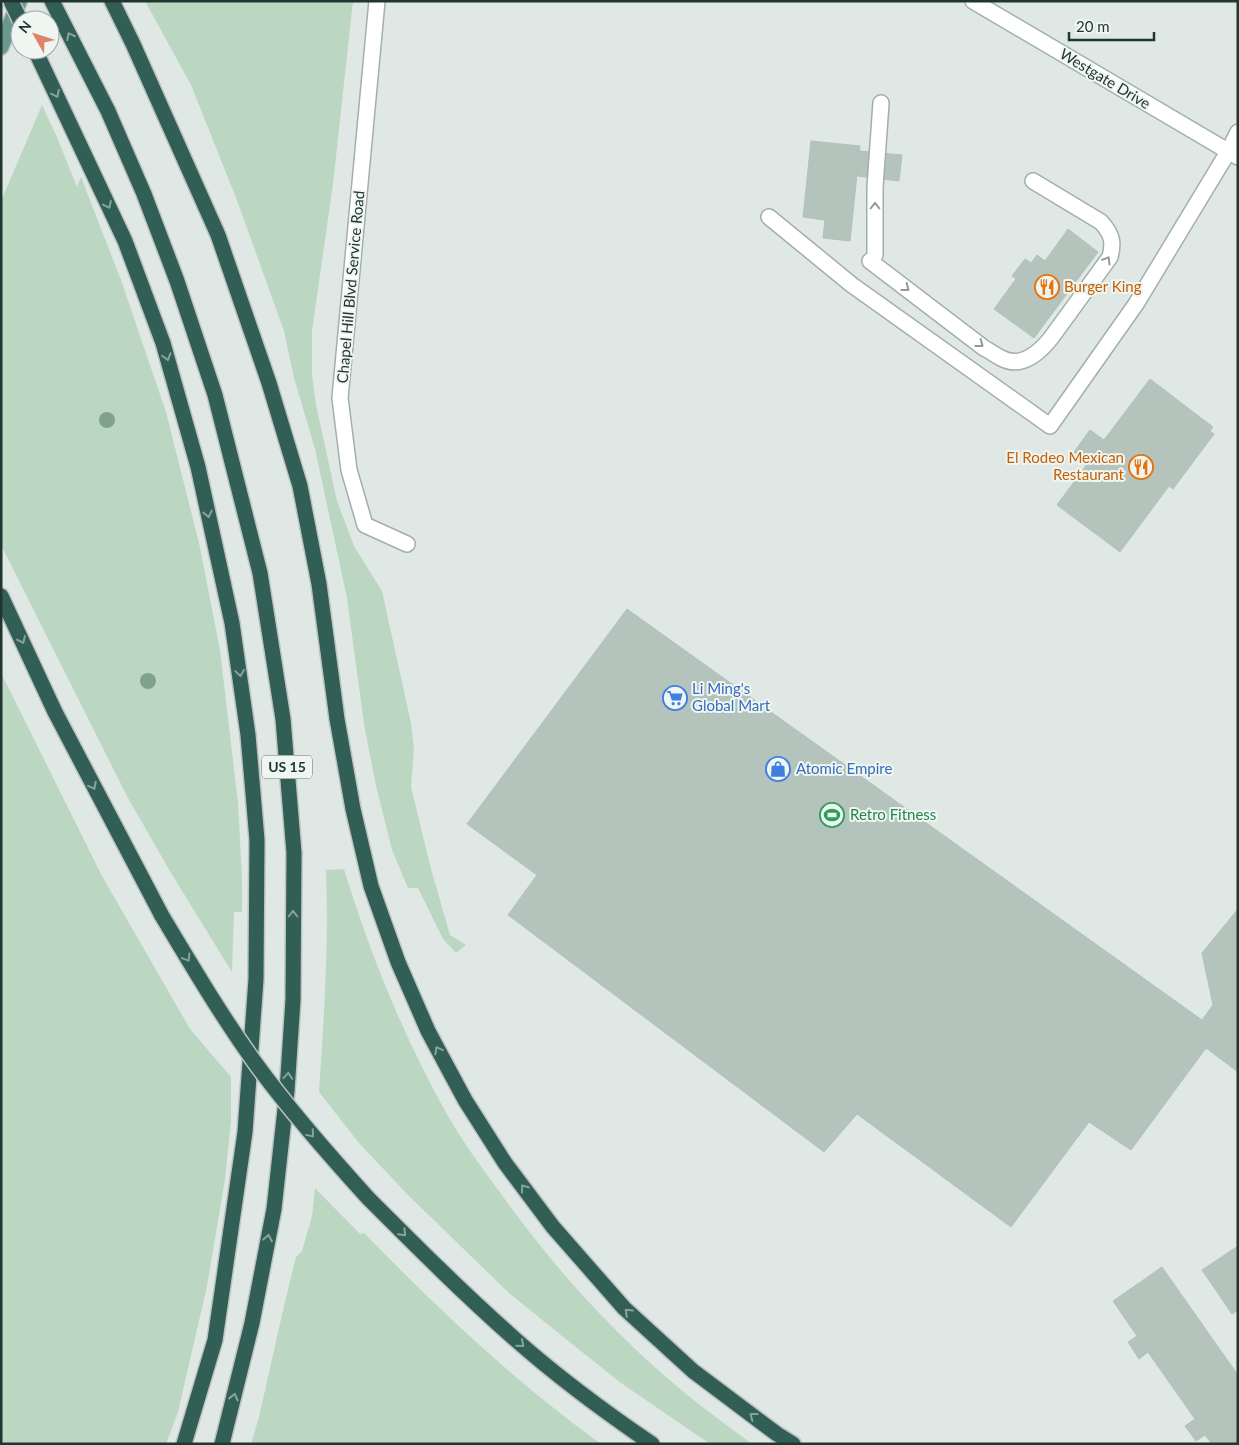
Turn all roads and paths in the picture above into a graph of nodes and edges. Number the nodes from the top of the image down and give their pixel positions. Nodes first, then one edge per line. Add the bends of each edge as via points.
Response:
1 (19, 1) edge
2 (52, 1) edge
3 (112, 1) edge
4 (377, 1) edge
5 (973, 1) edge
6 (1, 47) edge
7 (39, 60) edge
8 (882, 103) dead end
9 (1238, 132) edge
10 (1233, 155) edge
11 (1033, 181) dead end
12 (769, 218) dead end
13 (407, 544) dead end
14 (1, 596) edge
15 (184, 1444) edge
16 (222, 1444) edge
17 (652, 1444) edge
18 (793, 1444) edge

1 - 6 main road
16 -> 2 highway, US 15 via 252,1323 274,1209 287,1092 293,1000 294,852 283,719 260,573 215,395 144,194 108,111
18 -> 3 highway via 693,1371 624,1308 553,1227 505,1163 465,1100 428,1032 371,886 340,737 319,584 300,486 269,383 218,235
4 - 13 street, Chapel Hill Blvd Service Road via 340,398 349,470 365,526
5 - 10 street, Westgate Drive
7 -> 15 highway via 124,241 163,342 198,467 232,623 248,735 257,840 256,979 245,1132 215,1340
8 - 11 street via 872,258 984,348 1012,362 1032,357 1042,349 1110,257 1113,247 1112,237 1102,222
9 - 10 street
10 - 12 street via 1136,304 1050,426 852,285
14 -> 17 highway, bridge via 55,712 162,916 256,1064 311,1134 368,1198 452,1282 518,1342 605,1412

